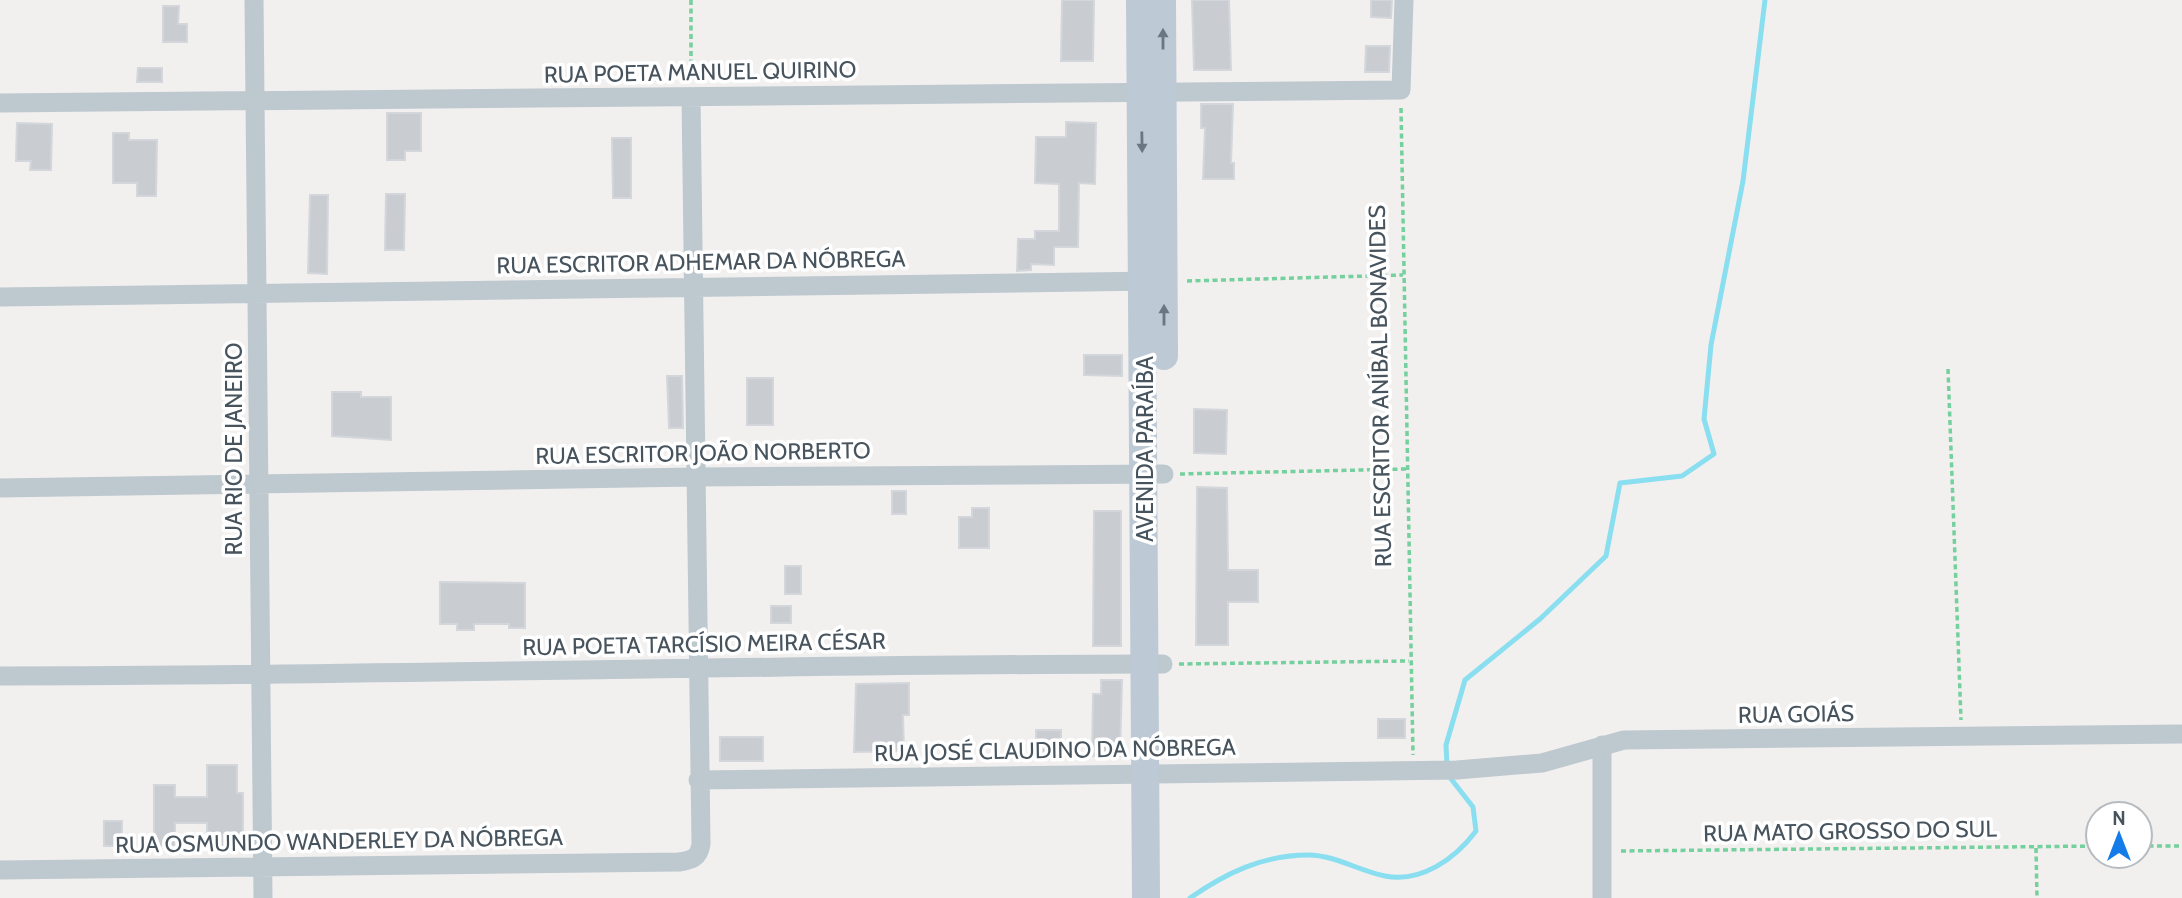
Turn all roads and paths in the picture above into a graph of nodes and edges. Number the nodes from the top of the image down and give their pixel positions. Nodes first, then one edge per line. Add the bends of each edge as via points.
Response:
1 (254, 0) edge
2 (691, 0) edge
3 (1140, 0) edge
4 (1162, 0) edge
5 (1404, 0) edge
6 (1401, 90) junction
7 (1152, 92) junction
8 (691, 97) junction
9 (254, 102) junction
10 (0, 103) edge
11 (1403, 275) junction
12 (1154, 281) junction
13 (693, 285) junction
14 (257, 293) junction
15 (0, 297) edge
16 (1948, 369) dead end
17 (1406, 469) junction
18 (1155, 474) junction
19 (695, 477) junction
20 (259, 484) junction
21 (0, 488) edge
22 (1409, 661) junction
23 (1155, 664) junction
24 (697, 667) junction
25 (0, 676) edge
26 (259, 676) junction
27 (2182, 734) edge
28 (1962, 737) junction
29 (1602, 745) junction
30 (1413, 771) junction
31 (1154, 773) junction
32 (698, 780) junction
33 (2084, 846) edge
34 (2154, 846) edge
35 (2182, 846) edge
36 (2036, 847) junction
37 (1602, 851) junction
38 (263, 865) junction
39 (0, 870) edge
40 (263, 898) edge
41 (1146, 898) edge
42 (1164, 898) edge
43 (1602, 898) edge
44 (2037, 898) edge

1 - 9 street, RUA RIO DE JANEIRO
2 - 8 path
3 - 7 street, AVENIDA PARAÍBA
7 -> 4 street, AVENIDA PARAÍBA
5 - 6 street
6 - 7 street, RUA POETA MANUEL QUIRINO
6 - 11 path, RUA ESCRITOR ANÍBAL BONAVIDES
7 - 8 street, RUA POETA MANUEL QUIRINO
7 - 12 street, AVENIDA PARAÍBA
8 - 9 street, RUA POETA MANUEL QUIRINO
8 - 13 street
9 - 10 street, RUA POETA MANUEL QUIRINO
9 - 14 street, RUA RIO DE JANEIRO
11 - 12 path
11 - 17 path, RUA ESCRITOR ANÍBAL BONAVIDES
12 - 13 street, RUA ESCRITOR ADHEMAR DA NÓBREGA
12 - 18 street, AVENIDA PARAÍBA
13 - 14 street, RUA ESCRITOR ADHEMAR DA NÓBREGA
13 - 19 street
14 - 15 street, RUA ESCRITOR ADHEMAR DA NÓBREGA
14 - 20 street, RUA RIO DE JANEIRO
16 - 28 path
17 - 18 path
17 - 22 path, RUA ESCRITOR ANÍBAL BONAVIDES
18 - 19 street, RUA ESCRITOR JOÃO NORBERTO
18 - 23 street, AVENIDA PARAÍBA
19 - 20 street, RUA ESCRITOR JOÃO NORBERTO
19 - 24 street
20 - 21 street, RUA ESCRITOR JOÃO NORBERTO
20 - 26 street, RUA RIO DE JANEIRO
22 - 23 path
22 - 30 path, RUA ESCRITOR ANÍBAL BONAVIDES
23 - 24 street, RUA POETA TARCÍSIO MEIRA CÉSAR
23 - 31 street, AVENIDA PARAÍBA
24 - 26 street, RUA POETA TARCÍSIO MEIRA CÉSAR
24 - 32 street
25 - 26 street, RUA POETA TARCÍSIO MEIRA CÉSAR
26 - 38 street, RUA RIO DE JANEIRO
27 - 28 street, RUA GOIÁS
28 - 29 street, RUA GOIÁS via 1625,740
29 - 30 street, RUA GOIÁS via 1576,755 1507,768
29 - 37 street
30 - 31 street, RUA JOSÉ CLAUDINO DA NÓBREGA
31 - 32 street, RUA JOSÉ CLAUDINO DA NÓBREGA
31 - 41 street, AVENIDA PARAÍBA
31 - 42 street, AVENIDA PARAÍBA
32 - 38 street, RUA OSMUNDO WANDERLEY DA NÓBREGA via 700,850 694,859 679,862
33 - 36 path, RUA MATO GROSSO DO SUL
34 - 35 path
36 - 37 path, RUA MATO GROSSO DO SUL
36 - 44 path
37 - 43 street
38 - 39 street, RUA OSMUNDO WANDERLEY DA NÓBREGA
38 - 40 street, RUA RIO DE JANEIRO

